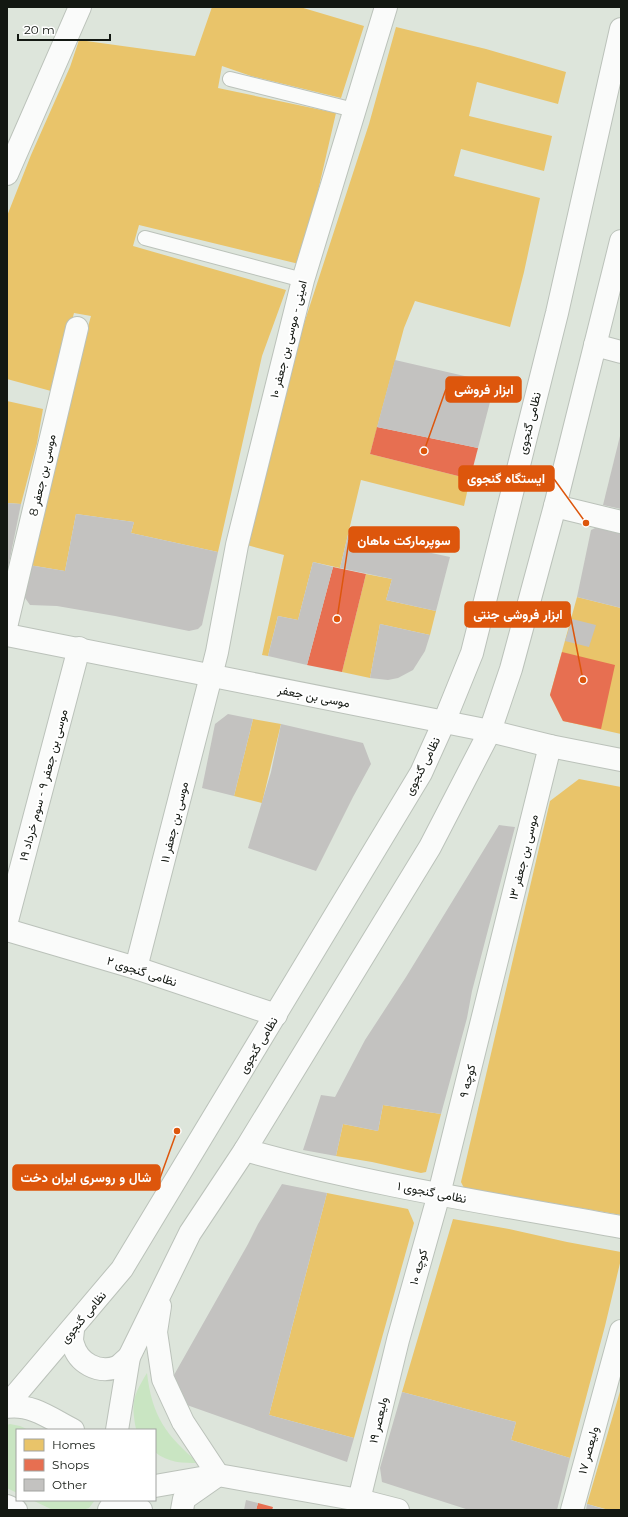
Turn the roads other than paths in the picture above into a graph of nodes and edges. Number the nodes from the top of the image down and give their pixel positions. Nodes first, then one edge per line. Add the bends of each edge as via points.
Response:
1 (80, 7) edge
2 (386, 7) edge
3 (621, 29) edge
4 (230, 79) dead end
5 (354, 110) junction
6 (7, 174) edge
7 (145, 238) dead end
8 (621, 241) edge
9 (303, 280) junction
10 (77, 328) dead end
11 (595, 345) junction
12 (621, 352) edge
13 (555, 506) junction
14 (621, 522) edge
15 (7, 623) edge
16 (7, 635) edge
17 (79, 648) junction
18 (212, 676) junction
19 (444, 722) junction
20 (490, 731) junction
21 (550, 746) junction
22 (621, 760) edge
23 (7, 921) edge
24 (7, 930) edge
25 (136, 968) junction
26 (496, 968) joint
27 (276, 1015) junction
28 (245, 1150) junction
29 (439, 1194) junction
30 (621, 1227) edge
31 (164, 1285) junction
32 (73, 1329) junction
33 (621, 1331) edge
34 (398, 1340) joint
35 (129, 1357) junction
36 (7, 1406) edge
37 (71, 1429) edge
38 (116, 1429) edge
39 (218, 1475) junction
40 (156, 1486) edge
41 (359, 1500) junction
42 (114, 1501) edge
43 (129, 1501) edge
44 (7, 1506) edge
45 (16, 1510) edge
46 (110, 1510) edge
47 (141, 1510) edge
48 (182, 1510) edge
49 (398, 1510) edge
50 (572, 1510) edge

1 - 6 street
2 - 5 street, امینی - موسی بن جعفر ۱۰
3 - 19 street, نظامی گنجوی via 557,313 472,653
4 - 5 lane
5 - 9 street, امینی - موسی بن جعفر ۱۰
7 - 9 lane
8 - 11 street
9 - 18 street, امینی - موسی بن جعفر ۱۰ via 237,545
10 - 15 street, موسی بن جعفر 8
11 - 12 street
11 - 13 street
13 - 14 street
13 - 20 street via 511,668
16 - 17 street, موسی بن جعفر
17 - 18 street, موسی بن جعفر
17 - 23 street, موسی بن جعفر ۹ - سوم خرداد ۱۹
18 - 19 street, موسی بن جعفر
18 - 25 street, موسی بن جعفر ۱۱
19 - 20 street, موسی بن جعفر
19 - 27 street, نظامی گنجوی via 421,773
20 - 21 street, موسی بن جعفر
20 - 28 street via 430,847
21 - 22 street, موسی بن جعفر
21 - 26 street, موسی بن جعفر ۱۳
24 - 25 street, نظامی گنجوی ۲
25 - 27 street, نظامی گنجوی ۲
26 - 29 street, کوچه ۹
27 - 32 street, نظامی گنجوی via 122,1269
28 - 29 street, نظامی گنجوی ۱ via 293,1164
28 - 31 street via 190,1233
29 - 30 street, نظامی گنجوی ۱
29 - 34 street, کوچه ۱۰
31 - 35 street
31 - 39 street via 156,1332 163,1379 183,1422
32 - 35 street via 72,1343 78,1357 90,1366 104,1370 118,1367
32 - 36 street, نظامی گنجوی
33 - 50 street, ولیعصر ۱۷
34 - 41 street, ولیعصر ۱۹
35 - 38 street
36 - 37 street via 30,1408
39 - 40 street
39 - 41 street
39 - 48 street via 184,1499
41 - 49 street
42 - 46 street
43 - 47 street
44 - 45 street

